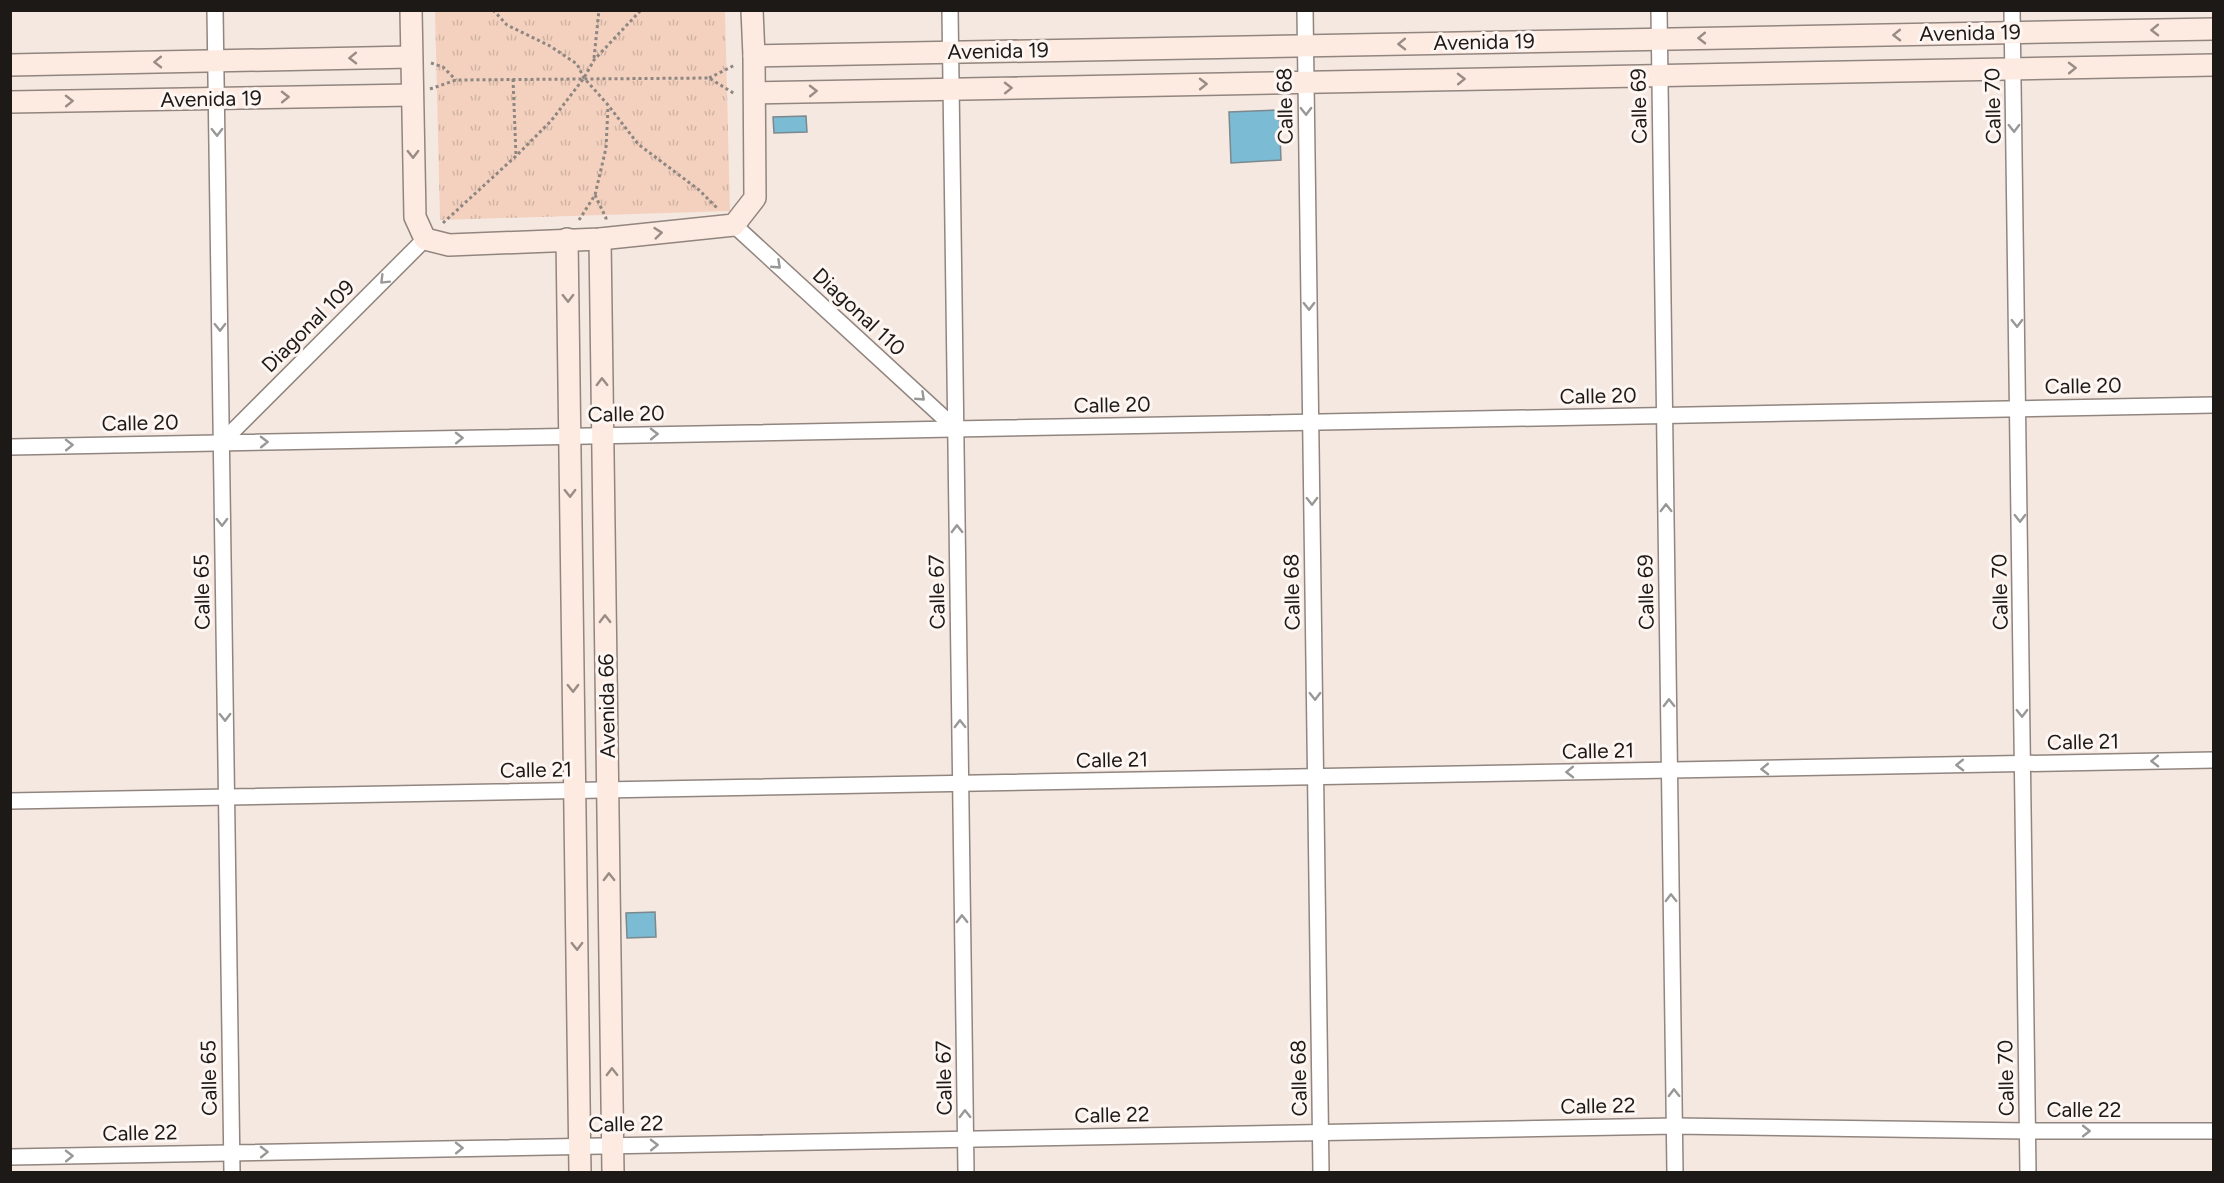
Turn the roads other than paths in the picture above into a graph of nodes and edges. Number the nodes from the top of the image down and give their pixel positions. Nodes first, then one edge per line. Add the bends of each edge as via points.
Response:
1 (215, 10) edge
2 (411, 10) edge
3 (752, 10) edge
4 (950, 10) edge
5 (1305, 10) edge
6 (1659, 10) edge
7 (2012, 10) edge
8 (2214, 29) edge
9 (2013, 33) junction
10 (1659, 39) junction
11 (1305, 46) junction
12 (950, 52) junction
13 (754, 56) junction
14 (411, 57) junction
15 (216, 61) junction
16 (10, 65) edge
17 (2214, 65) edge
18 (2013, 69) junction
19 (1660, 76) junction
20 (1306, 82) junction
21 (951, 89) junction
22 (755, 93) junction
23 (412, 95) junction
24 (216, 99) junction
25 (10, 102) edge
26 (734, 225) junction
27 (425, 239) junction
28 (567, 239) junction
29 (600, 239) junction
30 (2214, 405) edge
31 (2018, 409) junction
32 (1665, 415) junction
33 (1311, 422) junction
34 (956, 429) junction
35 (603, 435) junction
36 (570, 436) junction
37 (221, 442) junction
38 (10, 447) edge
39 (2214, 760) edge
40 (2023, 764) junction
41 (1670, 770) junction
42 (1316, 777) junction
43 (960, 783) junction
44 (608, 790) junction
45 (574, 791) junction
46 (226, 797) junction
47 (10, 801) edge
48 (1675, 1126) junction
49 (2028, 1131) junction
50 (2214, 1131) edge
51 (1320, 1132) junction
52 (966, 1139) junction
53 (613, 1145) junction
54 (579, 1146) junction
55 (231, 1153) junction
56 (10, 1157) edge
57 (232, 1173) edge
58 (580, 1173) edge
59 (613, 1173) edge
60 (966, 1173) edge
61 (1321, 1173) edge
62 (1675, 1173) edge
63 (2028, 1173) edge

1 - 15 street, Calle 65
2 - 14 main road
3 - 13 main road
4 - 12 street, Calle 67
5 - 11 street, Calle 68
6 - 10 street, Calle 69
7 - 9 street, Calle 70
8 -> 9 main road, Avenida 19
9 -> 10 main road, Avenida 19
9 - 18 street, Calle 70
10 -> 11 main road, Avenida 19
10 - 19 street, Calle 69
11 - 12 main road, Avenida 19
11 - 20 street, Calle 68
12 - 13 main road, Avenida 19
12 - 21 street, Calle 67
13 - 22 main road
14 -> 15 main road, Avenida 19
14 - 23 main road
15 -> 16 main road, Avenida 19
15 - 24 street, Calle 65
18 -> 17 main road, Avenida 19
18 - 19 main road, Avenida 19
18 -> 31 street, Calle 70
20 -> 19 main road, Avenida 19
19 - 32 street, Calle 69
21 -> 20 main road, Avenida 19
20 -> 33 street, Calle 68
22 -> 21 main road, Avenida 19
21 - 34 street, Calle 67
22 - 26 main road via 754,198
24 -> 23 main road, Avenida 19
23 -> 27 main road via 415,218
25 -> 24 main road, Avenida 19
24 -> 37 street, Calle 65
29 -> 26 main road
26 -> 34 street, Diagonal 110
27 - 28 main road via 449,245
27 -> 37 street, Diagonal 109
28 - 29 main road
28 -> 36 main road, Avenida 66
35 -> 29 main road, Avenida 66
30 - 31 street, Calle 20
31 - 32 street, Calle 20
31 -> 40 street, Calle 70
32 - 33 street, Calle 20
41 -> 32 street, Calle 69
33 - 34 street, Calle 20
33 -> 42 street, Calle 68
35 -> 34 street, Calle 20
43 -> 34 street, Calle 67
35 - 36 street, Calle 20
44 -> 35 main road, Avenida 66
37 -> 36 street, Calle 20
36 -> 45 main road, Avenida 66
38 -> 37 street, Calle 20
37 -> 46 street, Calle 65
39 -> 40 street, Calle 21
40 -> 41 street, Calle 21
40 - 49 street, Calle 70
41 -> 42 street, Calle 21
48 -> 41 street, Calle 69
42 - 43 street, Calle 21
42 - 51 street, Calle 68
43 - 44 street, Calle 21
52 -> 43 street, Calle 67
44 - 45 street, Calle 21
53 -> 44 main road, Avenida 66
45 - 46 street, Calle 21
45 -> 54 main road, Avenida 66
46 - 47 street, Calle 21
46 - 55 street, Calle 65
48 - 49 street, Calle 22
48 - 51 street, Calle 22
48 - 62 street, Calle 69
49 -> 50 street, Calle 22
49 - 63 street, Calle 70
51 - 52 street, Calle 22
51 - 61 street, Calle 68
53 -> 52 street, Calle 22
52 - 60 street, Calle 67
53 - 54 street, Calle 22
53 - 59 main road, Avenida 66
55 -> 54 street, Calle 22
54 - 58 main road, Avenida 66
56 -> 55 street, Calle 22
55 - 57 street, Calle 65

